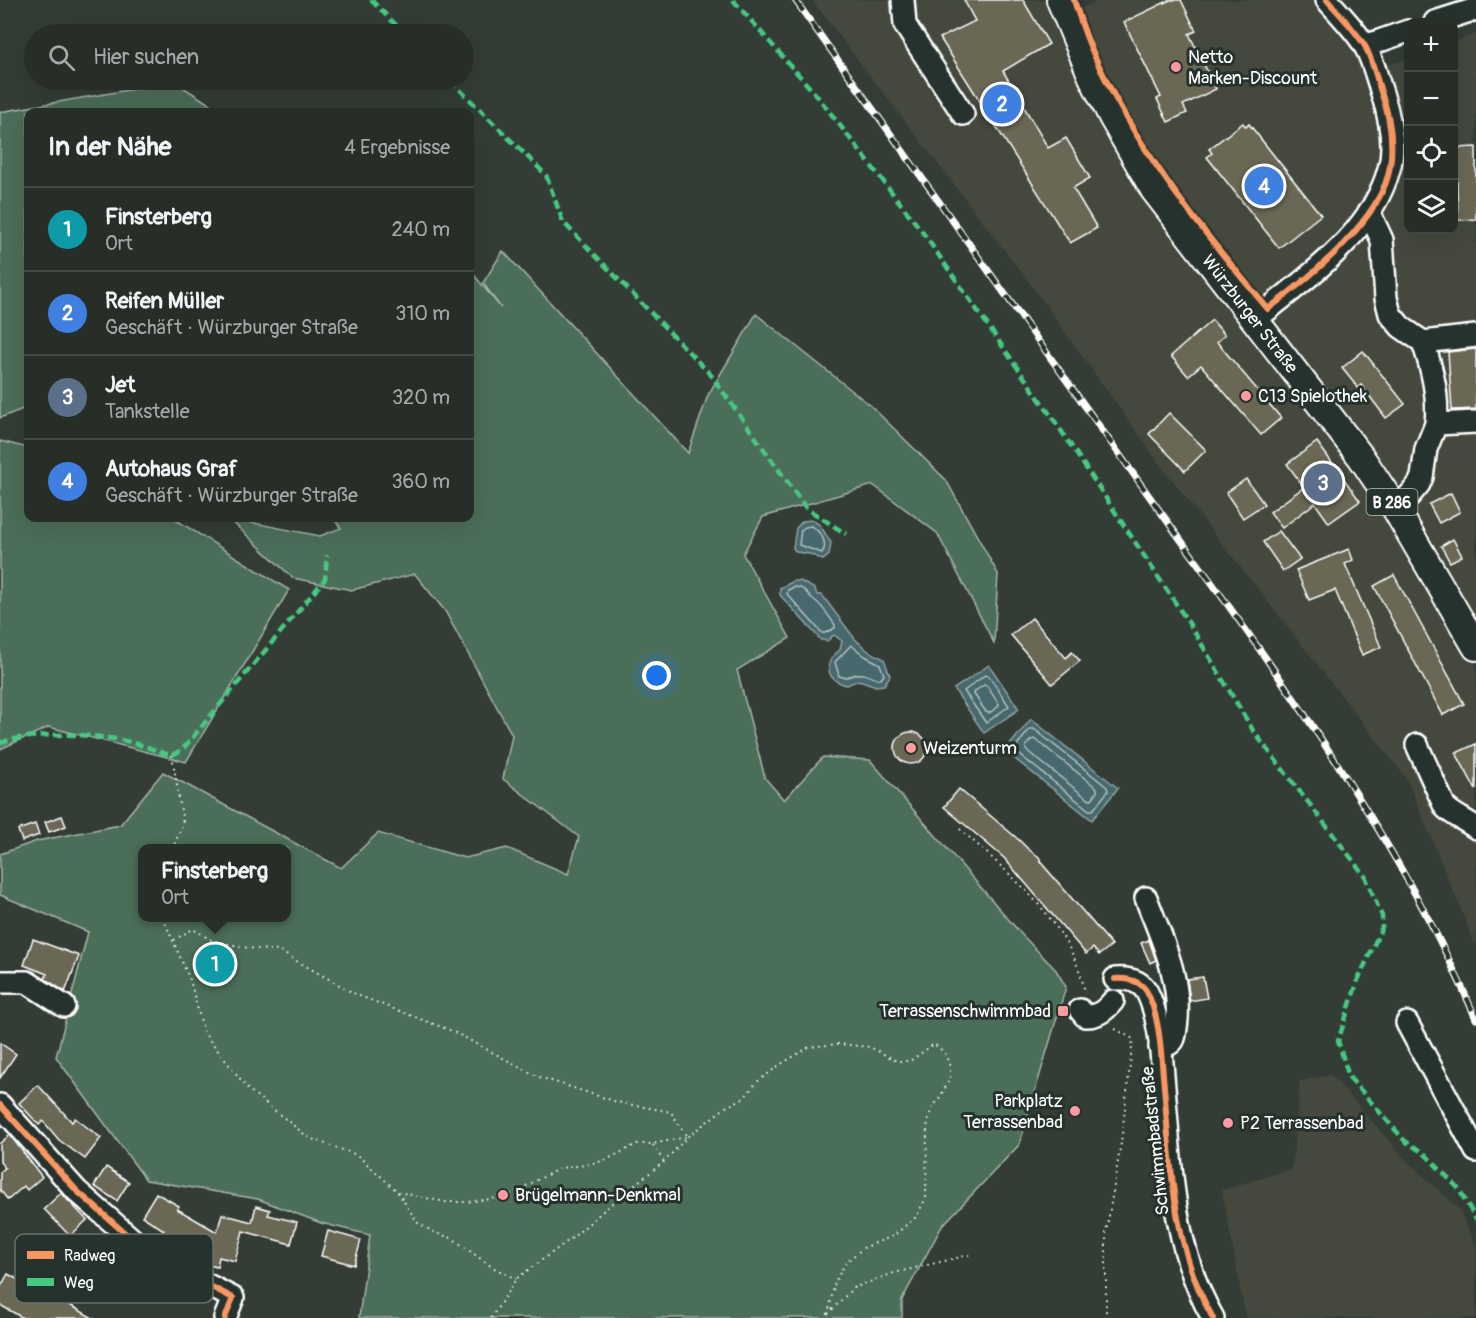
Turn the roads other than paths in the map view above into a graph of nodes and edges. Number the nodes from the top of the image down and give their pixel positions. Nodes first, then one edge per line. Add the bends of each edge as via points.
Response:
1 (903, 0) edge
2 (1060, 0) edge
3 (1327, 0) edge
4 (1476, 9) edge
5 (1448, 18) edge
6 (1404, 32) edge
7 (1365, 46) junction
8 (963, 114) dead end
9 (1369, 212) junction
10 (1255, 320) junction
11 (1476, 336) edge
12 (1423, 342) junction
13 (1476, 422) edge
14 (1436, 424) junction
15 (1395, 508) junction
16 (1474, 639) edge
17 (1417, 745) dead end
18 (1476, 828) edge
19 (1146, 898) dead end
20 (1115, 979) dead end
21 (0, 982) edge
22 (1113, 1001) dead end
23 (1082, 1003) road end
24 (64, 1006) dead end
25 (1407, 1023) dead end
26 (1160, 1047) junction
27 (0, 1106) edge
28 (1476, 1151) edge
29 (126, 1234) edge
30 (213, 1288) edge
31 (225, 1318) edge
32 (1213, 1318) edge

1 - 8 street via 905,25
2 - 10 main road, Würzburger Straße / B 286 via 1092,77 1154,190
3 - 7 street
4 - 5 street
6 - 7 street
7 - 9 street via 1384,100 1391,146 1390,168
9 - 10 street via 1309,277
9 - 12 street via 1382,240 1390,314
10 - 15 main road, Würzburger Straße / B 286 via 1361,457
11 - 12 street
12 - 14 street via 1436,391
13 - 14 street
14 - 15 street via 1419,484
15 - 16 main road, Würzburger Straße / B 286
17 - 18 street via 1445,807
19 - 26 street via 1171,961 1177,998 1174,1039
20 - 26 street, Schwimmbadstraße via 1127,978 1146,990
21 - 24 street via 27,982
22 - 23 street via 1097,1015 1085,1016
25 - 28 street
26 - 32 street, Schwimmbadstraße via 1174,1205 1193,1276
27 - 29 street via 77,1191
30 - 31 street via 233,1298

